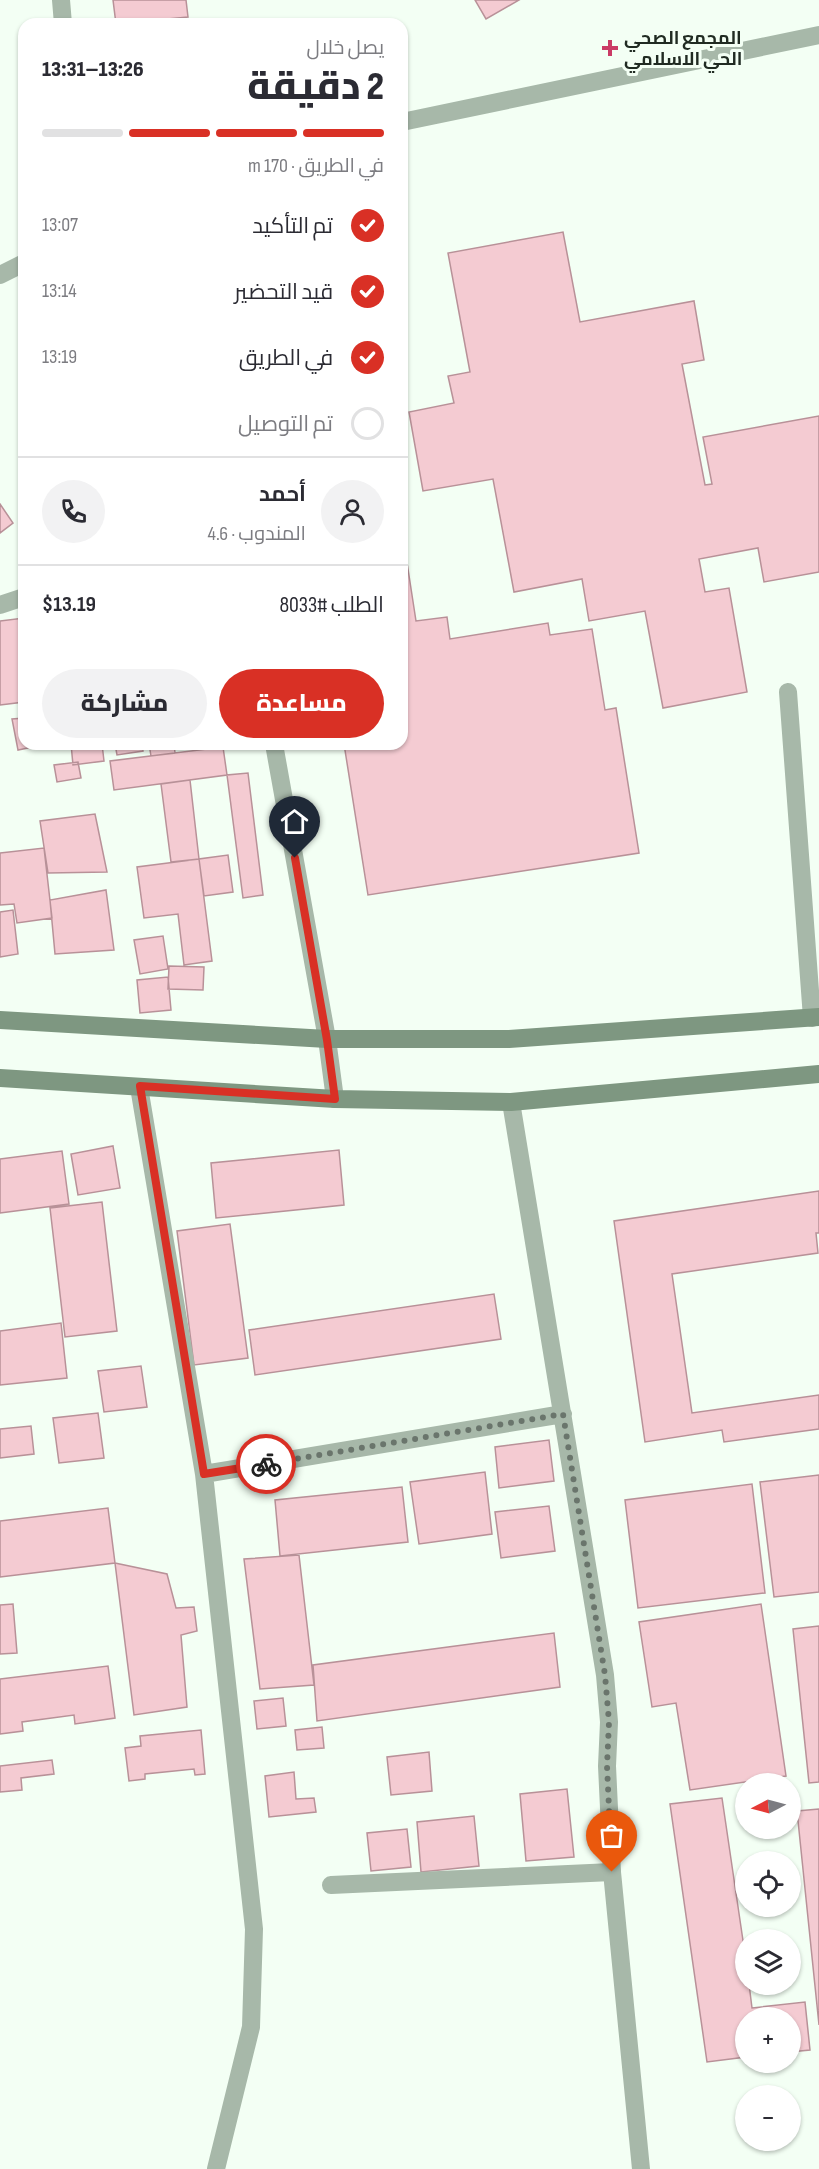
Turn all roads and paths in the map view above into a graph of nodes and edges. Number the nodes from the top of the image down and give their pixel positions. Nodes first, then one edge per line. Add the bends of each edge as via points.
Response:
1 (61, 0) edge
2 (62, 18) edge
3 (819, 34) edge
4 (408, 121) edge
5 (18, 266) edge
6 (0, 275) edge
7 (18, 599) edge
8 (0, 605) edge
9 (788, 692) dead end
10 (275, 750) edge
11 (816, 1018) edge
12 (0, 1020) edge
13 (327, 1040) junction
14 (819, 1074) edge
15 (0, 1078) edge
16 (140, 1086) junction
17 (335, 1099) junction
18 (511, 1101) junction
19 (563, 1414) junction
20 (204, 1474) junction
21 (612, 1872) junction
22 (331, 1885) dead end
23 (216, 2169) edge
24 (641, 2169) edge

1 - 2 street
3 - 4 street
5 - 6 street
7 - 8 street
9 - 11 street
10 - 13 street
11 - 13 street via 509,1039
12 - 13 street
13 - 17 street
14 - 18 street
15 - 16 street
16 - 17 street
16 - 20 street
17 - 18 street
18 - 19 street
19 - 20 street
19 - 21 street via 605,1675
20 - 23 street via 254,1929 252,2027
21 - 22 street
21 - 24 street

